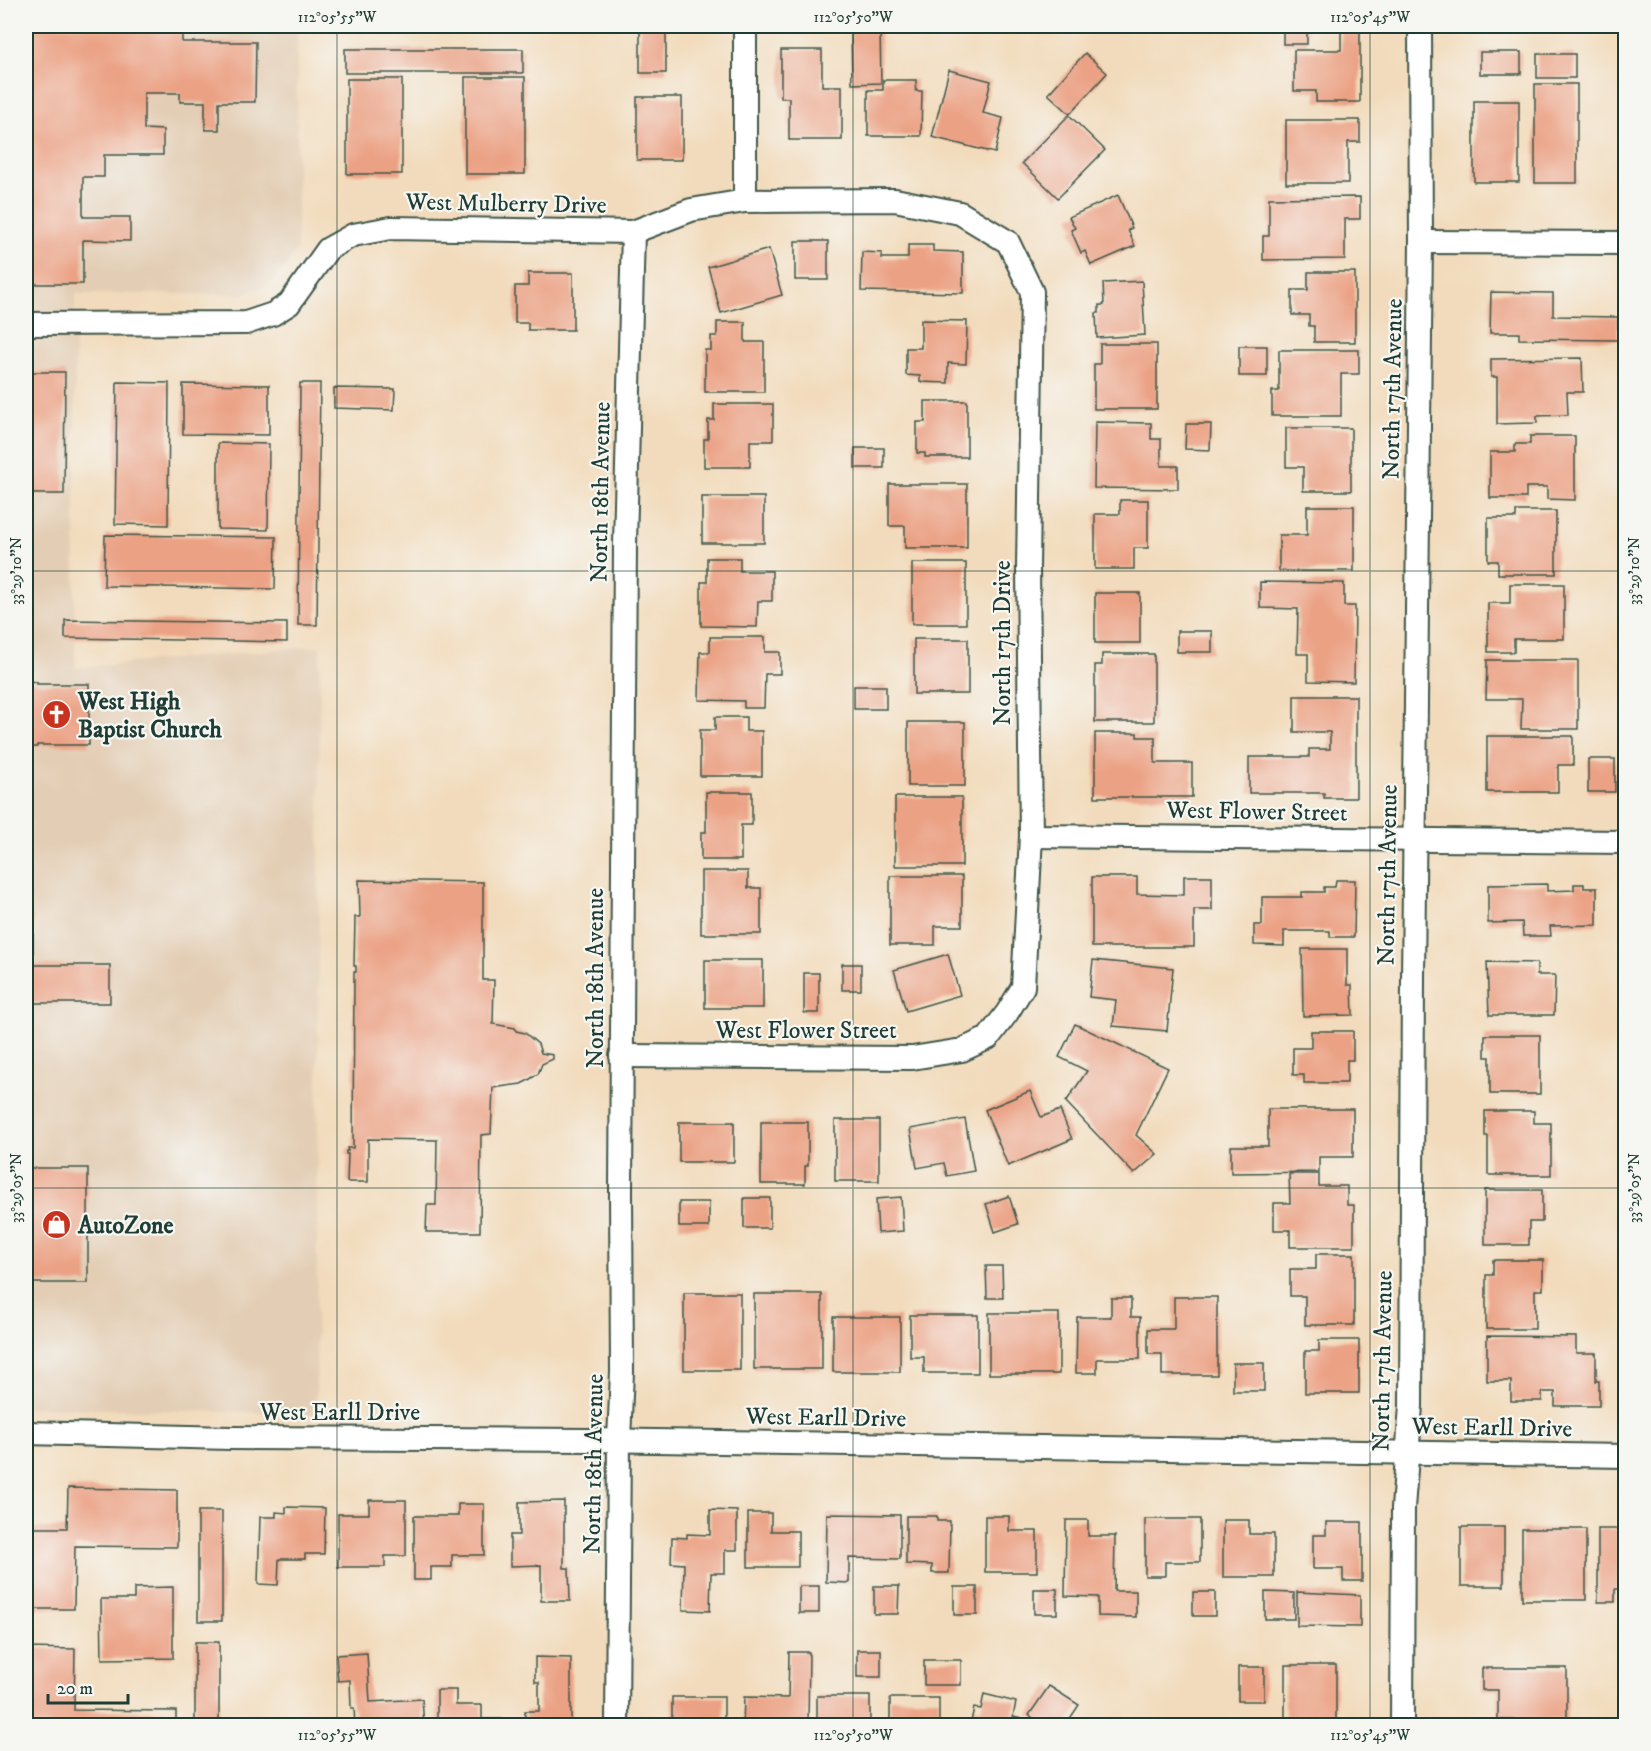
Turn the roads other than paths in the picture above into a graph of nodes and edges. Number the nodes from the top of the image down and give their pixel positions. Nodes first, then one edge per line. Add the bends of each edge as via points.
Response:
1 (745, 26) edge
2 (1420, 26) edge
3 (745, 201) junction
4 (633, 232) junction
5 (1008, 242) joint
6 (1421, 242) junction
7 (1626, 243) edge
8 (26, 324) edge
9 (1031, 836) junction
10 (1415, 840) junction
11 (1626, 842) edge
12 (987, 1038) joint
13 (621, 1056) junction
14 (26, 1433) edge
15 (619, 1440) junction
16 (1407, 1452) junction
17 (1626, 1456) edge
18 (617, 1725) edge
19 (1402, 1725) edge

1 - 3 street
2 - 6 street, North 17th Avenue
3 - 4 street, West Mulberry Drive via 691,210
3 - 5 street, West Mulberry Drive via 895,200 960,213
4 - 8 street, West Mulberry Drive via 391,228 353,235 328,249 289,304 246,323
4 - 13 street, North 18th Avenue
5 - 9 street, North 17th Drive via 1032,292 1028,568
6 - 7 street
6 - 10 street, North 17th Avenue
9 - 10 street, West Flower Street
9 - 12 street, North 17th Drive via 1023,987
10 - 11 street, West Flower Street
10 - 16 street, North 17th Avenue via 1411,1394
12 - 13 street, West Flower Street via 962,1050 912,1058
13 - 15 street, North 18th Avenue
14 - 15 street, West Earll Drive
15 - 16 street, West Earll Drive
15 - 18 street, North 18th Avenue
16 - 17 street, West Earll Drive
16 - 19 street, North 17th Avenue

